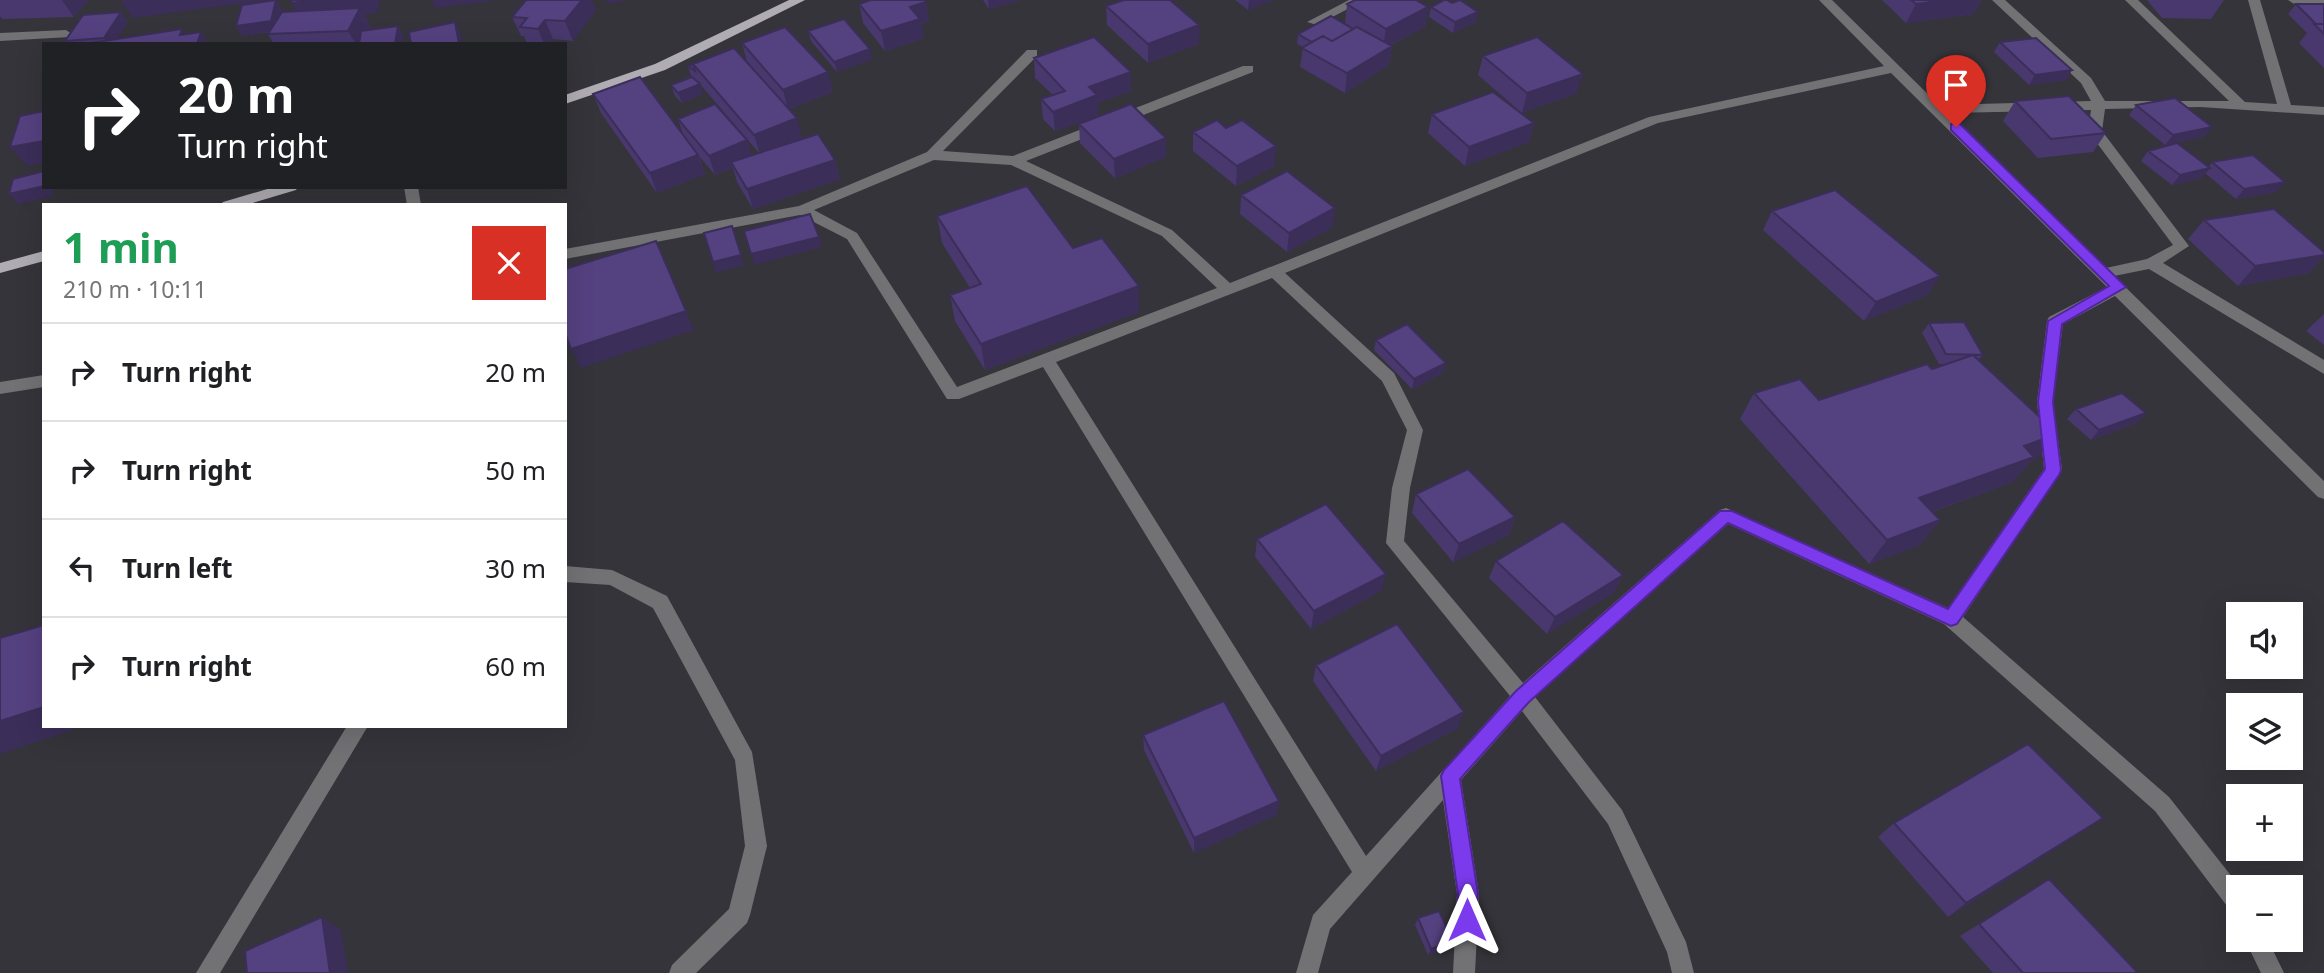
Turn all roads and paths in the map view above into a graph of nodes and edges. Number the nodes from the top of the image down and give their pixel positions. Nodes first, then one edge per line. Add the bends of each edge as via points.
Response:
1 (799, 0) edge
2 (1359, 0) edge
3 (1825, 0) edge
4 (1998, 0) edge
5 (2132, 0) edge
6 (2254, 0) edge
7 (2294, 0) edge
8 (2324, 2) edge
9 (1313, 22) edge
10 (66, 34) edge
11 (0, 37) edge
12 (1032, 53) dead end
13 (1896, 68) junction
14 (1248, 69) dead end
15 (567, 99) edge
16 (2099, 103) junction
17 (2240, 104) junction
18 (2284, 108) junction
19 (1937, 109) junction
20 (2324, 111) edge
21 (932, 155) junction
22 (1014, 161) junction
23 (284, 189) edge
24 (235, 203) edge
25 (802, 209) junction
26 (567, 254) edge
27 (42, 257) edge
28 (2151, 263) junction
29 (0, 268) edge
30 (1274, 272) junction
31 (2105, 273) junction
32 (2119, 287) junction
33 (1228, 290) junction
34 (1046, 359) junction
35 (2324, 368) edge
36 (42, 381) edge
37 (0, 388) edge
38 (2324, 492) edge
39 (567, 574) edge
40 (1951, 618) junction
41 (1522, 696) junction
42 (357, 728) edge
43 (1450, 776) junction
44 (1365, 873) junction
45 (2226, 887) edge
46 (2262, 952) edge
47 (207, 973) edge
48 (680, 973) edge
49 (1307, 973) edge
50 (1464, 973) edge
51 (1684, 973) edge
52 (2273, 973) edge

1 - 15 main road via 660,66
2 - 9 street
3 - 13 street
4 - 16 street via 2086,81
5 - 17 street
6 - 18 street
7 - 8 street
10 - 11 street
12 - 21 street
13 - 19 street
13 - 30 street via 1654,120
14 - 22 street
16 - 17 street
16 - 19 street
16 - 28 street via 2095,131 2182,246
17 - 18 street
18 - 20 street
19 - 31 street
21 - 22 street
21 - 25 street
22 - 33 street via 1167,233
23 - 24 main road
25 - 26 street
25 - 34 street via 852,236 953,395
27 - 29 main road
28 - 31 street
28 - 35 street
30 - 33 street
30 - 41 street via 1388,377 1415,430 1401,488 1395,543
31 - 32 street
32 - 38 street
32 - 40 street via 2055,321 2045,402 2053,470
33 - 34 street
34 - 44 street
36 - 37 street
39 - 48 street via 612,578 660,602 745,759 756,846 740,915
40 - 41 street via 1726,515
40 - 45 street via 2162,804
41 - 43 street
41 - 51 street via 1615,817 1678,950
42 - 47 street
43 - 44 street
43 - 50 street via 1468,894
44 - 49 street via 1321,923
46 - 52 street

